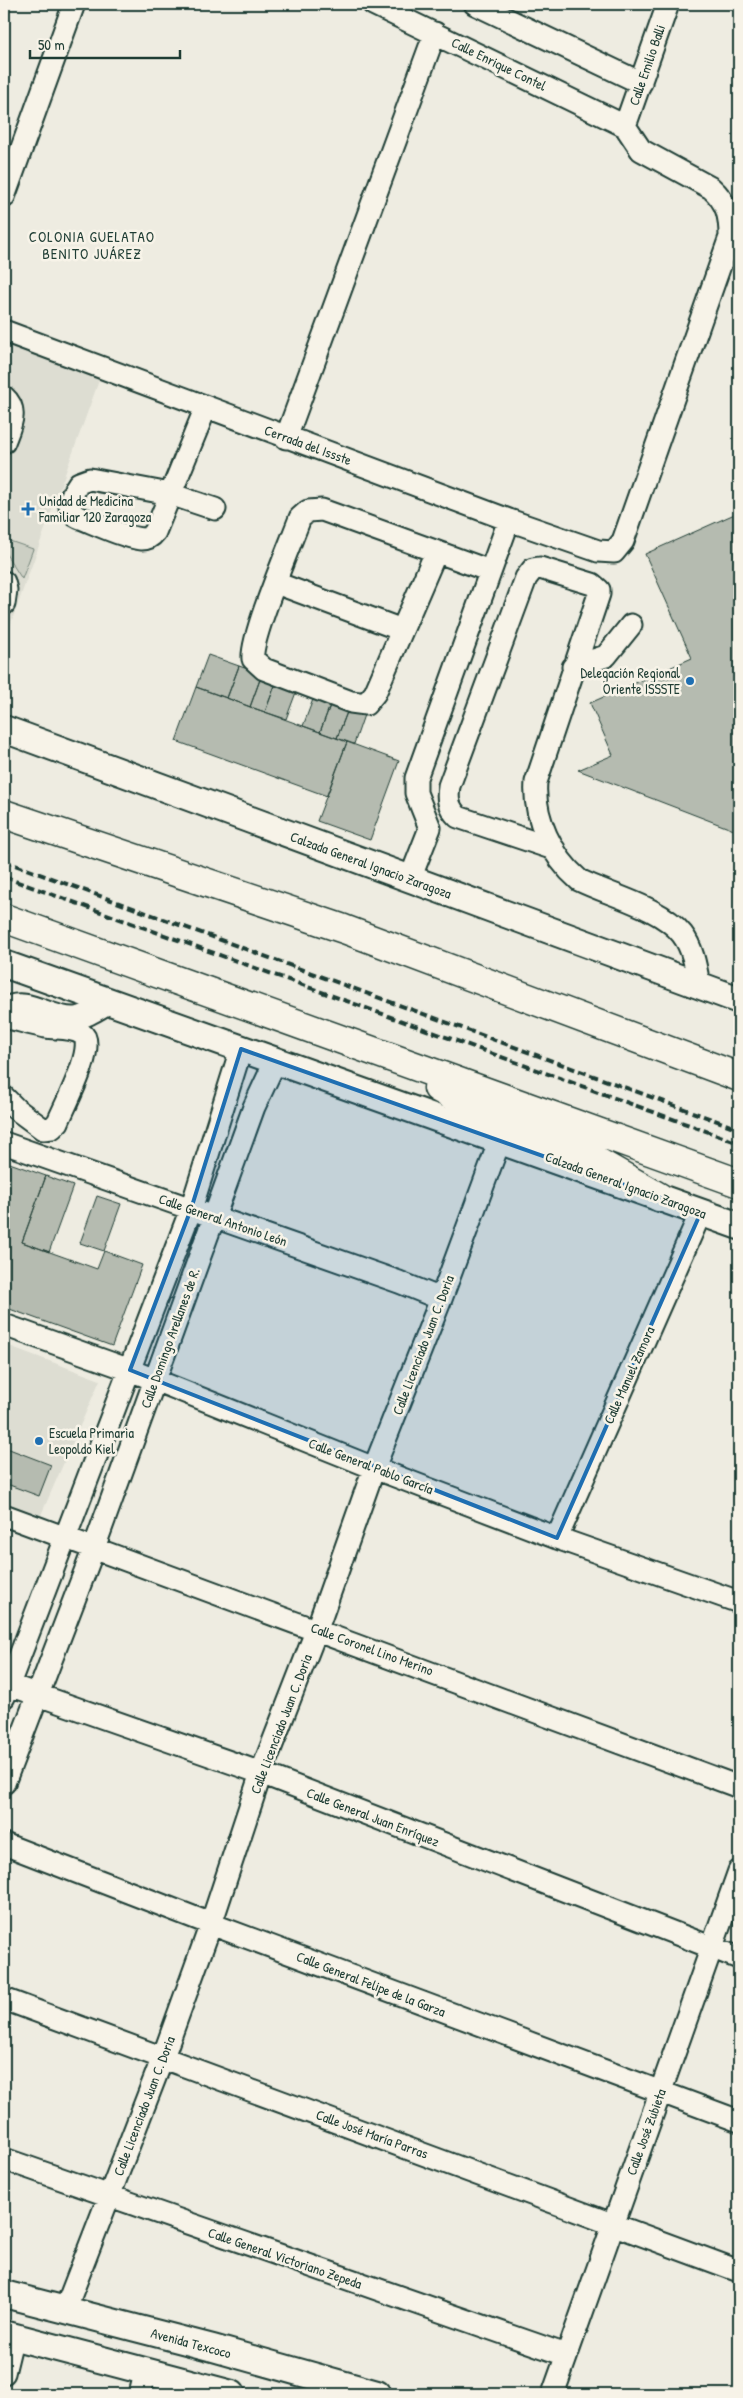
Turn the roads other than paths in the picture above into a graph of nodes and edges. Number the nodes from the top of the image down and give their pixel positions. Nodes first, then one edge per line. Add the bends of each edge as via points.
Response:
1 (74, 4) edge
2 (373, 4) edge
3 (475, 4) edge
4 (668, 4) edge
5 (435, 33) junction
6 (641, 84) junction
7 (625, 126) junction
8 (4, 197) edge
9 (4, 332) edge
10 (4, 397) edge
11 (206, 407) junction
12 (286, 438) junction
13 (4, 442) edge
14 (214, 509) dead end
15 (509, 520) junction
16 (436, 552) junction
17 (490, 571) junction
18 (4, 582) edge
19 (276, 583) junction
20 (4, 604) edge
21 (631, 625) dead end
22 (402, 630) junction
23 (573, 667) junction
24 (4, 729) edge
25 (4, 814) edge
26 (554, 849) junction
27 (410, 879) junction
28 (4, 918) edge
29 (4, 964) edge
30 (699, 985) junction
31 (739, 1000) edge
32 (110, 1002) junction
33 (4, 1009) edge
34 (4, 1017) edge
35 (357, 1044) junction
36 (240, 1049) junction
37 (275, 1062) junction
38 (739, 1077) edge
39 (4, 1097) edge
40 (226, 1100) junction
41 (254, 1108) junction
42 (4, 1119) edge
43 (500, 1140) junction
44 (4, 1142) edge
45 (45, 1158) junction
46 (739, 1183) edge
47 (659, 1197) junction
48 (191, 1208) junction
49 (701, 1212) junction
50 (214, 1216) junction
51 (739, 1226) edge
52 (441, 1299) junction
53 (4, 1325) edge
54 (130, 1370) junction
55 (154, 1381) junction
56 (374, 1468) junction
57 (4, 1515) edge
58 (67, 1537) junction
59 (558, 1538) junction
60 (94, 1548) junction
61 (739, 1602) edge
62 (317, 1629) junction
63 (5, 1689) edge
64 (36, 1693) junction
65 (261, 1773) junction
66 (4, 1783) edge
67 (739, 1787) edge
68 (4, 1844) edge
69 (739, 1871) edge
70 (211, 1924) junction
71 (712, 1948) junction
72 (739, 1958) edge
73 (4, 1999) edge
74 (163, 2057) junction
75 (660, 2093) junction
76 (739, 2121) edge
77 (4, 2160) edge
78 (110, 2198) junction
79 (613, 2223) junction
80 (739, 2271) edge
81 (4, 2294) edge
82 (65, 2310) junction
83 (8, 2335) edge
84 (213, 2348) junction
85 (566, 2355) junction
86 (4, 2373) edge
87 (143, 2382) edge
88 (303, 2384) edge
89 (203, 2386) junction
90 (232, 2394) edge
91 (373, 2394) edge
92 (553, 2394) edge

1 - 8 street
2 - 5 street, Calle Enrique Contel
3 - 6 street
4 - 6 street, Calle Emilio Balli
5 - 7 street, Calle Enrique Contel
5 - 12 street
6 - 7 street, Calle Emilio Balli
7 - 15 street, Cerrada del Issste via 641,150 720,196 727,207 730,237 623,541 614,552 598,551
9 - 11 street, Cerrada del Issste
10 - 13 street via 13,413
11 - 12 street, Cerrada del Issste
11 - 14 street via 170,494
12 - 15 street, Cerrada del Issste
15 - 17 street
16 - 17 street
16 - 19 street via 322,510 308,511 300,518
16 - 22 street
17 - 27 street via 416,778 416,793 430,828
18 - 20 street
19 - 22 street
19 - 22 street via 253,645 253,660 264,669 351,702 366,704 375,693
21 - 23 street via 606,656
23 - 26 street via 536,782 534,799
23 - 26 street via 599,590 592,584 547,569 533,569 526,578 448,786 448,804 458,817
24 - 27 main road, Calzada General Ignacio Zaragoza
25 - 38 highway via 344,929
26 - 30 street via 579,880 672,922 683,935 694,958
27 - 30 main road, Calzada General Ignacio Zaragoza
28 - 35 highway
29 - 32 main road, Calzada General Ignacio Zaragoza
30 - 31 main road, Calzada General Ignacio Zaragoza
32 - 33 street via 76,1018 65,1018 27,1005
32 - 36 main road, Calzada General Ignacio Zaragoza
34 - 39 street via 83,1034 88,1046 58,1122 52,1128 43,1129
35 - 46 highway
35 - 47 highway via 499,1122 582,1153
36 - 37 main road, Calzada General Ignacio Zaragoza
36 - 40 street, Calle Domingo Arellanes de R.
37 - 41 street, Calle Domingo Arellanes de R.
37 - 43 main road, Calzada General Ignacio Zaragoza
40 - 41 street
40 - 48 street, Calle Domingo Arellanes de R.
41 - 50 street, Calle Domingo Arellanes de R.
42 - 45 street via 27,1130
43 - 47 main road, Calzada General Ignacio Zaragoza
43 - 52 street, Calle Licenciado Juan C. Doria
44 - 45 street, Calle General Antonio León
45 - 48 street, Calle General Antonio León
47 - 49 main road, Calzada General Ignacio Zaragoza
48 - 50 street, Calle General Antonio León
48 - 54 street, Calle Domingo Arellanes de R.
49 - 51 main road, Calzada General Ignacio Zaragoza
49 - 59 street, Calle Manuel Zamora
50 - 52 street, Calle General Antonio León
50 - 55 street, Calle Domingo Arellanes de R.
52 - 56 street, Calle Licenciado Juan C. Doria
53 - 54 street, Calle General Pablo García
54 - 55 street, Calle General Pablo García
54 - 58 street, Calle Domingo Arellanes de R.
55 - 56 street, Calle General Pablo García
55 - 60 street, Calle Domingo Arellanes de R.
56 - 59 street, Calle General Pablo García
56 - 62 street, Calle Licenciado Juan C. Doria
57 - 58 street, Calle Coronel Lino Merino
58 - 60 street, Calle Coronel Lino Merino
58 - 63 street, Calle Domingo Arellanes de R.
59 - 61 street, Calle General Pablo García
60 - 62 street, Calle Coronel Lino Merino
60 - 64 street, Calle Domingo Arellanes de R.
62 - 65 street, Calle Licenciado Juan C. Doria
62 - 67 street, Calle Coronel Lino Merino
63 - 64 street, Calle General Juan Enríquez
64 - 65 street, Calle General Juan Enríquez
64 - 66 street, Calle Domingo Arellanes de R.
65 - 70 street, Calle Licenciado Juan C. Doria
65 - 71 street, Calle General Juan Enríquez
68 - 70 street, Calle General Felipe de la Garza
69 - 71 street, Calle José Zubieta
70 - 74 street, Calle Licenciado Juan C. Doria
70 - 75 street, Calle General Felipe de la Garza
71 - 72 street, Calle General Juan Enríquez
71 - 75 street, Calle José Zubieta
73 - 74 street, Calle José María Parras
74 - 78 street, Calle Licenciado Juan C. Doria
74 - 79 street, Calle José María Parras
75 - 76 street, Calle General Felipe de la Garza
75 - 79 street, Calle José Zubieta
77 - 78 street, Calle General Victoriano Zepeda
78 - 82 street, Calle Licenciado Juan C. Doria
78 - 85 street, Calle General Victoriano Zepeda
79 - 80 street, Calle José María Parras
79 - 85 street, Calle José Zubieta
81 - 82 main road, Avenida Texcoco
82 - 84 main road, Avenida Texcoco
83 - 86 street
83 - 87 main road
84 - 88 main road, Avenida Texcoco
84 - 89 main road
85 - 92 street, Calle José Zubieta
87 - 89 main road
88 - 91 main road, Avenida Texcoco
89 - 90 main road

